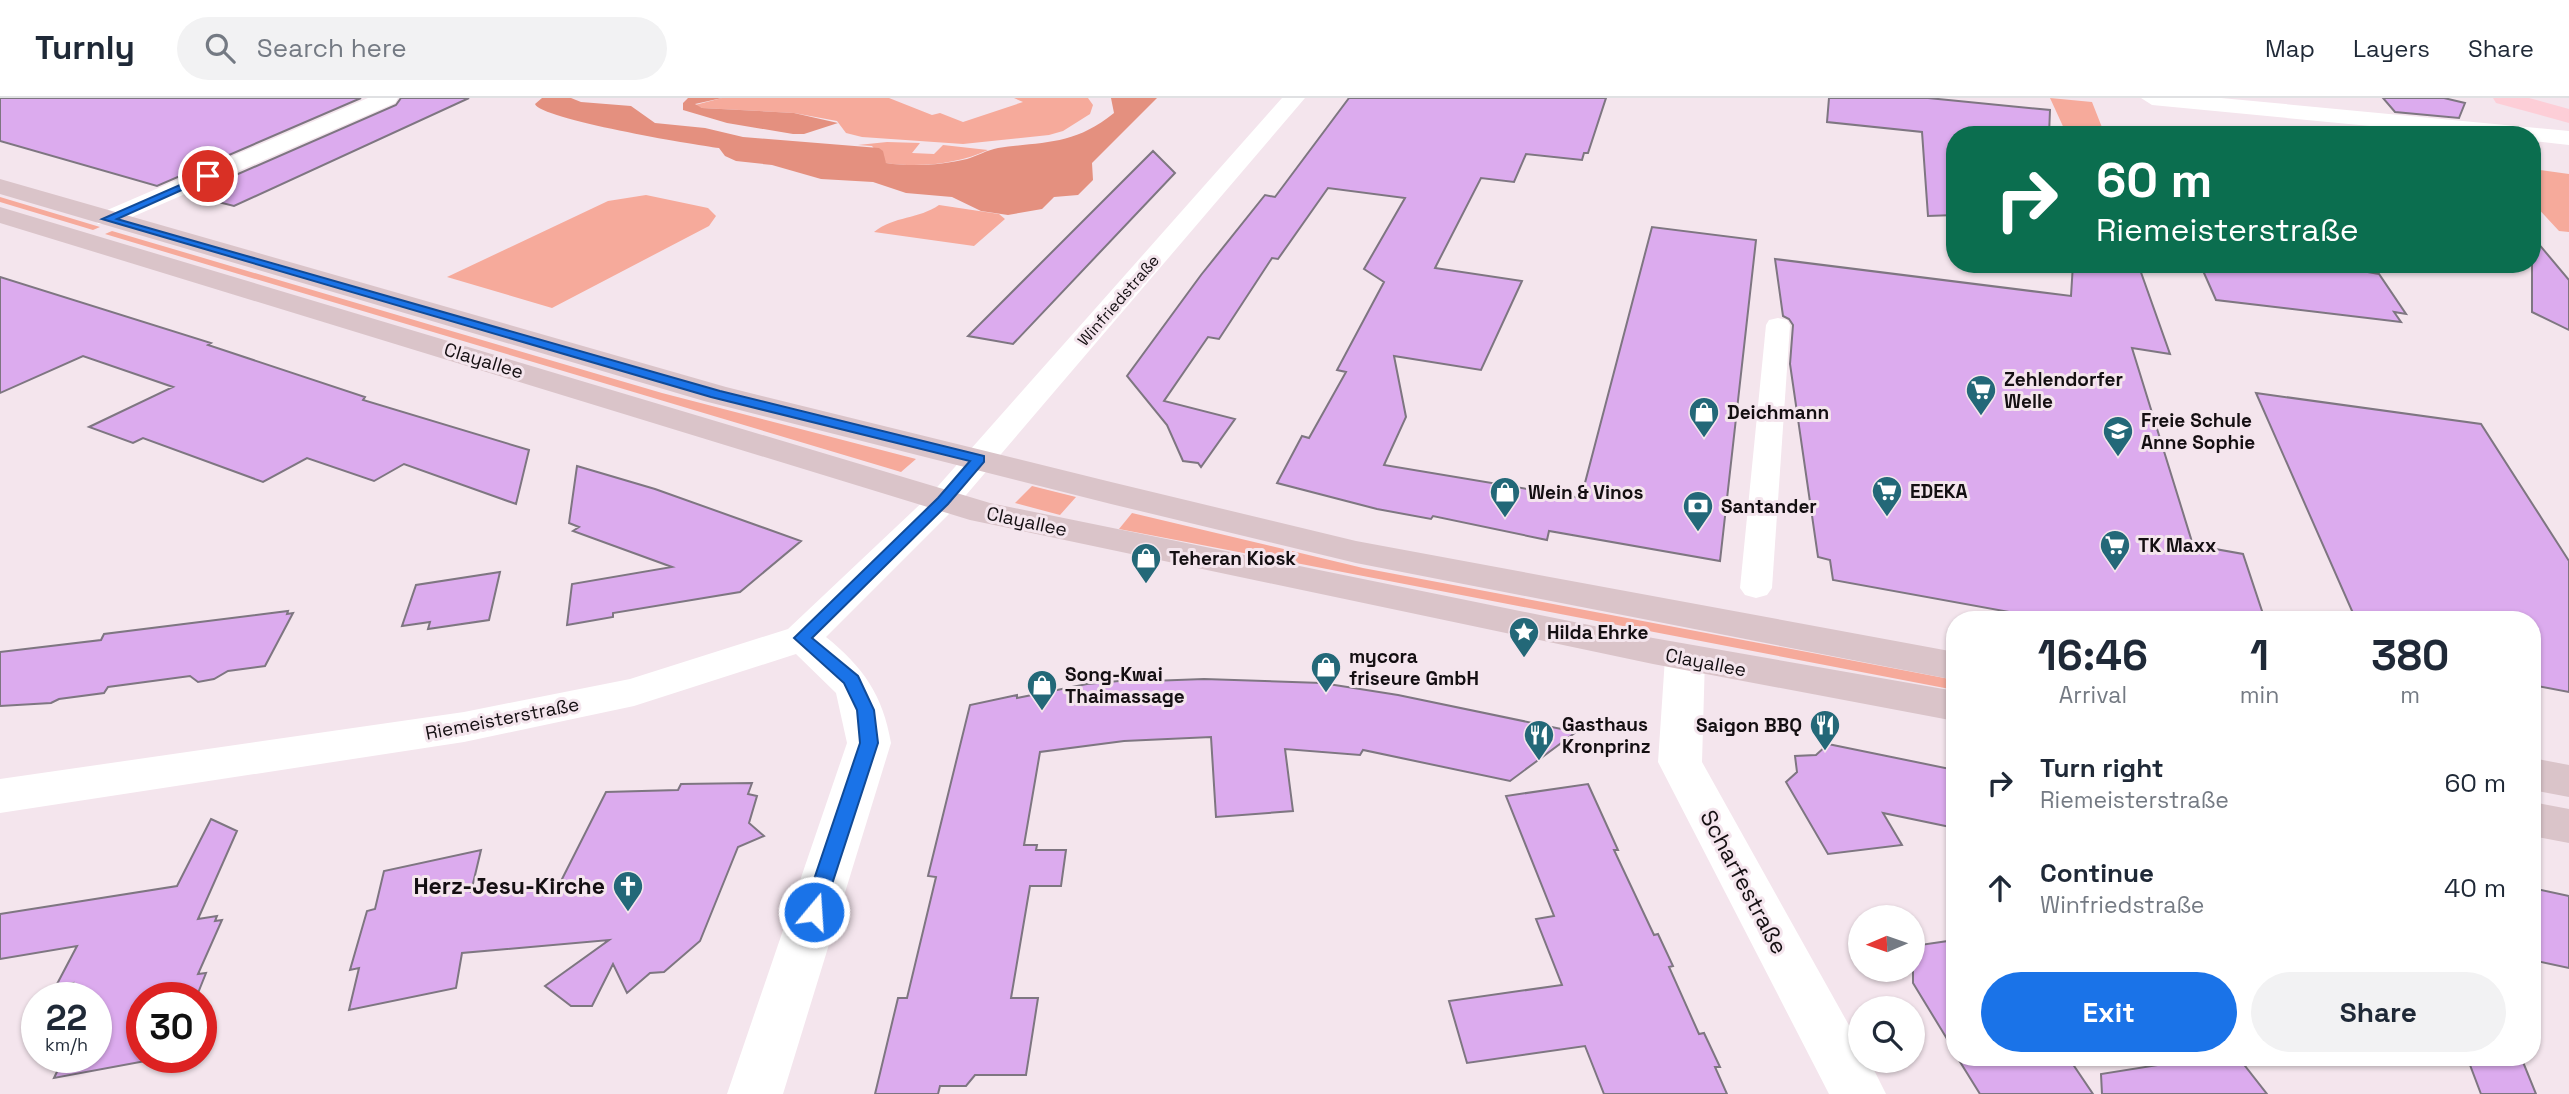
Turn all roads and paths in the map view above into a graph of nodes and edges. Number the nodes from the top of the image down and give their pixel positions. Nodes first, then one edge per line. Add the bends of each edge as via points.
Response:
1 (387, 98) edge
2 (1294, 98) edge
3 (2152, 98) edge
4 (2504, 98) edge
5 (2569, 116) edge
6 (2444, 126) edge
7 (2541, 135) edge
8 (2569, 138) edge
9 (0, 186) edge
10 (0, 215) edge
11 (107, 219) junction
12 (1778, 325) dead end
13 (979, 459) junction
14 (943, 501) junction
15 (1756, 588) dead end
16 (802, 638) junction
17 (1685, 658) junction
18 (1946, 664) edge
19 (1946, 704) edge
20 (2541, 776) edge
21 (2569, 781) edge
22 (0, 796) edge
23 (2541, 821) edge
24 (2569, 826) edge
25 (755, 1094) edge
26 (1858, 1094) edge

1 - 11 street
2 - 13 street, Winfriedstraße
3 - 6 street
4 - 5 main road
7 - 8 street
9 - 11 main road, Clayallee
10 - 14 main road, Clayallee
11 - 13 main road, Clayallee via 689,387
12 - 15 street
13 - 14 street, Winfriedstraße
13 - 18 main road, Clayallee via 1356,552
14 - 16 street, Riemeisterstraße
14 - 17 main road, Clayallee via 1128,544
16 - 22 street, Riemeisterstraße via 634,692 477,724
16 - 25 street via 852,680 866,710 869,743
17 - 19 main road, Clayallee
17 - 26 street, Scharfestraße via 1680,762
20 - 21 main road
23 - 24 main road

